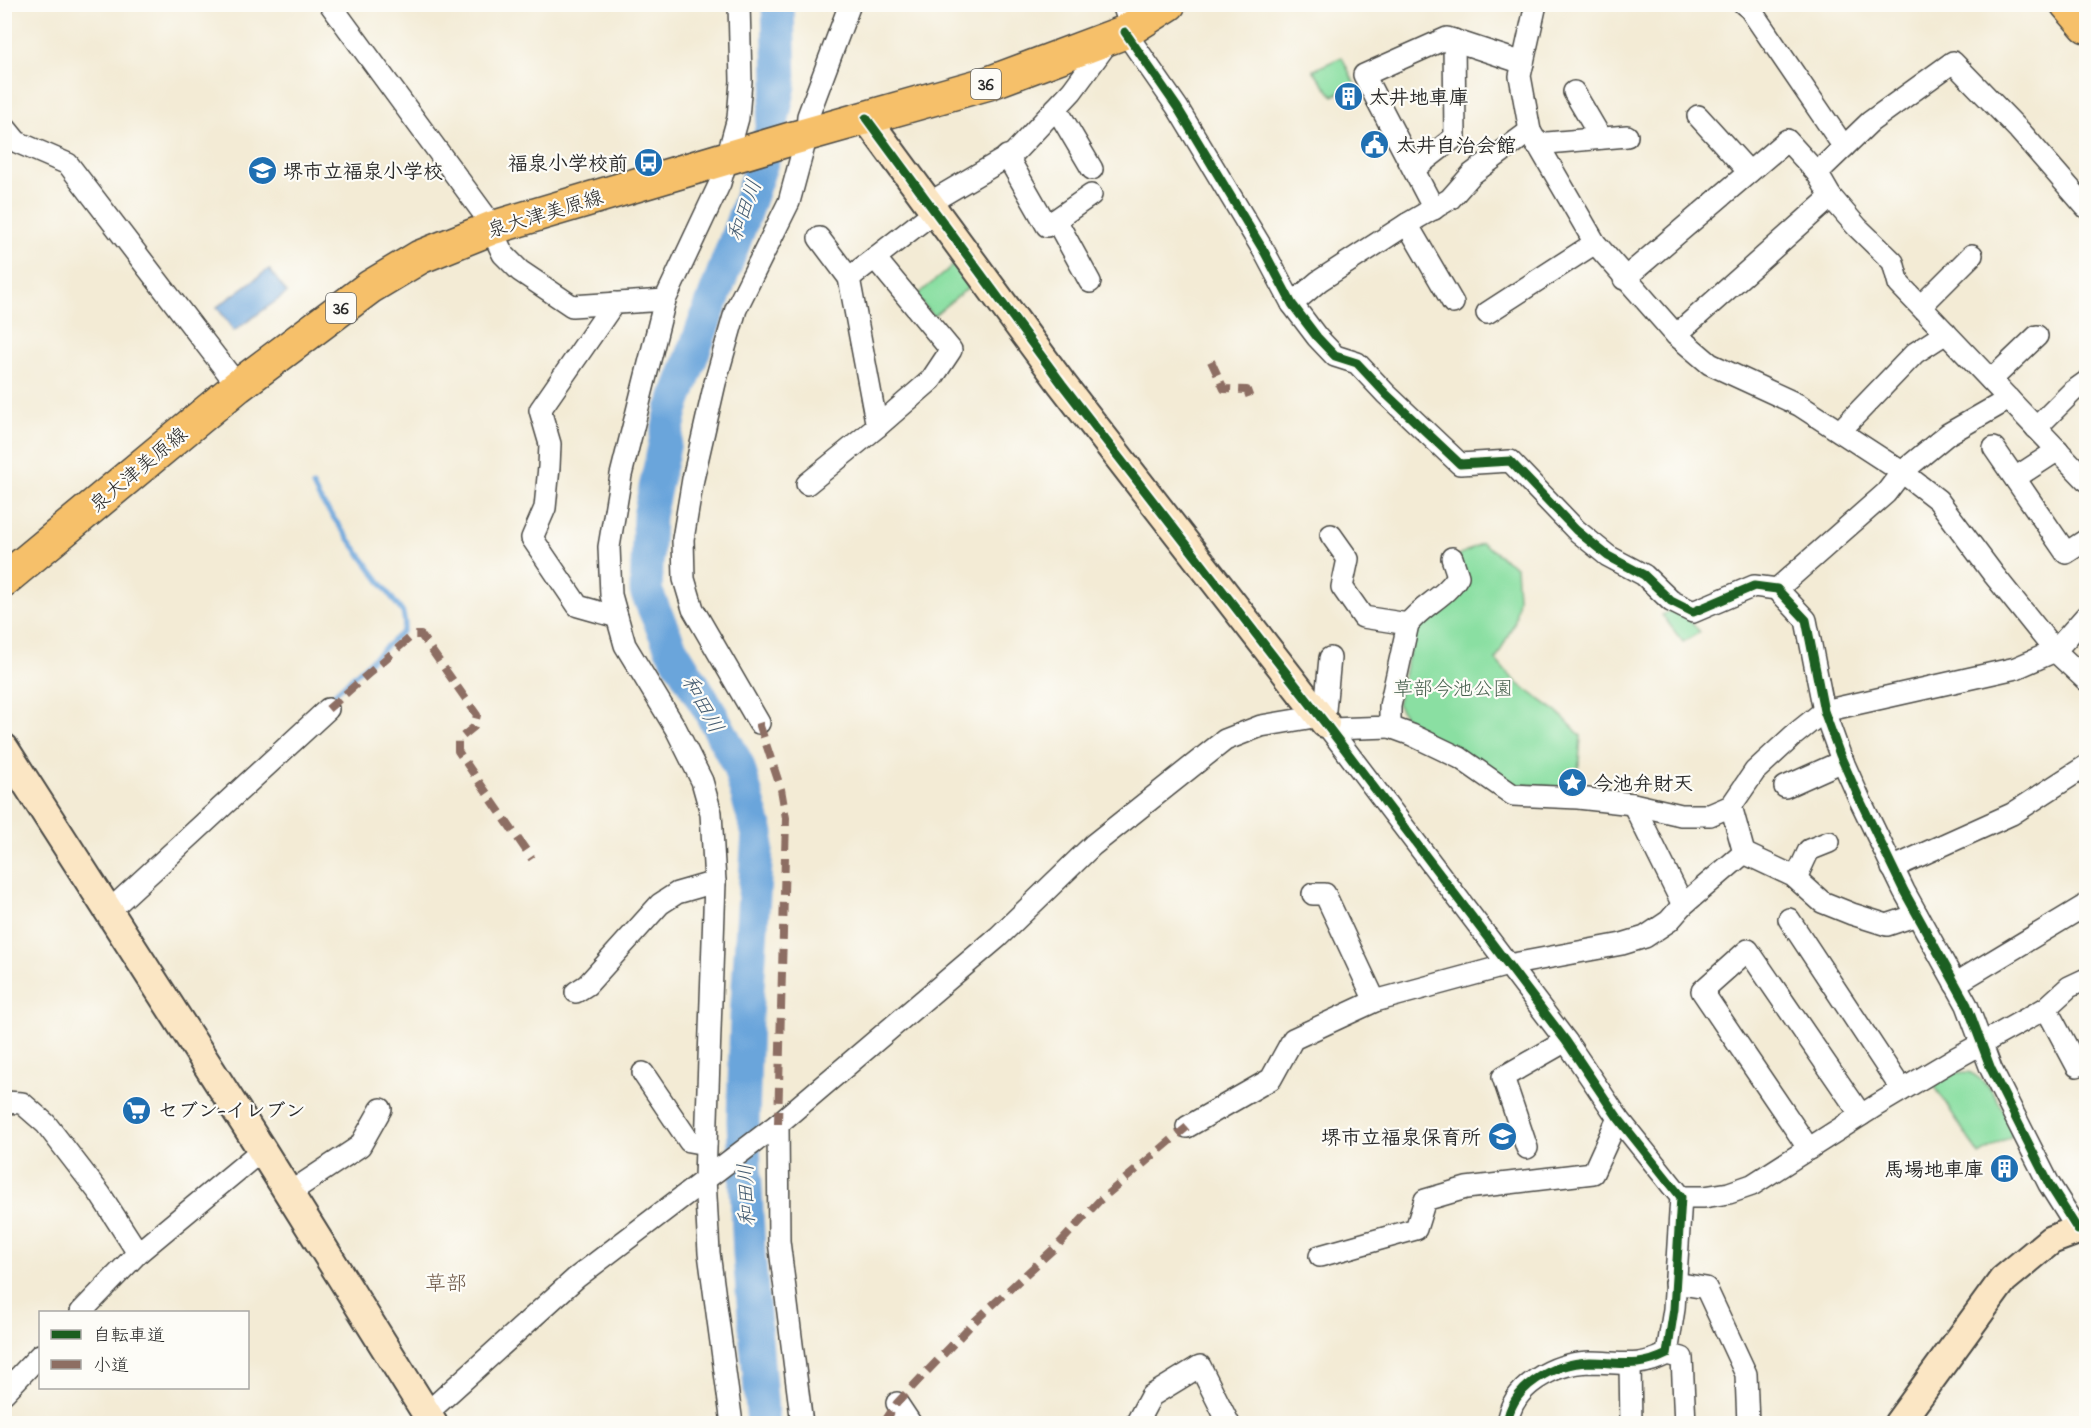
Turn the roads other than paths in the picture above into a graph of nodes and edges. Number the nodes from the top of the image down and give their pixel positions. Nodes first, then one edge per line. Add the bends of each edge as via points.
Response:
1 (330, 4) edge
2 (740, 4) edge
3 (850, 4) edge
4 (1169, 4) edge
5 (1536, 4) edge
6 (1744, 4) edge
7 (2067, 4) edge
8 (1123, 26) edge
9 (2086, 26) edge
10 (1454, 40) junction
11 (1523, 63) junction
12 (1574, 92) dead end
13 (1056, 108) junction
14 (1698, 116) dead end
15 (866, 118) junction
16 (4, 126) edge
17 (801, 136) junction
18 (1627, 136) dead end
19 (1533, 138) junction
20 (1601, 138) junction
21 (1844, 147) junction
22 (1007, 156) junction
23 (735, 157) junction
24 (1092, 169) dead end
25 (1414, 169) junction
26 (1749, 172) junction
27 (1817, 173) junction
28 (1091, 195) dead end
29 (1831, 197) junction
30 (932, 207) junction
31 (2086, 207) edge
32 (1434, 209) junction
33 (1056, 220) junction
34 (1407, 224) junction
35 (492, 228) junction
36 (819, 238) dead end
37 (1595, 243) junction
38 (1972, 255) dead end
39 (874, 258) junction
40 (849, 278) junction
41 (1624, 279) junction
42 (1090, 282) dead end
43 (665, 300) junction
44 (614, 303) junction
45 (1453, 303) dead end
46 (1292, 304) junction
47 (1921, 306) junction
48 (1487, 313) dead end
49 (1946, 333) junction
50 (1676, 335) junction
51 (2037, 336) dead end
52 (1991, 380) junction
53 (2086, 382) edge
54 (238, 386) junction
55 (2009, 399) junction
56 (877, 427) junction
57 (2036, 428) junction
58 (1840, 431) junction
59 (1994, 448) dead end
60 (2058, 450) junction
61 (1902, 472) junction
62 (2015, 478) junction
63 (2086, 480) edge
64 (807, 484) dead end
65 (1331, 535) dead end
66 (2086, 540) edge
67 (1452, 558) dead end
68 (4, 580) edge
69 (1777, 588) junction
70 (2086, 616) edge
71 (617, 617) junction
72 (1408, 624) junction
73 (2055, 651) junction
74 (1330, 657) dead end
75 (2086, 680) edge
76 (328, 710) dead end
77 (1824, 711) junction
78 (759, 723) dead end
79 (1325, 723) junction
80 (1390, 727) junction
81 (4, 748) edge
82 (1842, 761) junction
83 (2086, 766) edge
84 (1785, 787) dead end
85 (1632, 804) junction
86 (1731, 806) junction
87 (1829, 842) dead end
88 (1744, 853) junction
89 (1892, 868) junction
90 (1796, 878) junction
91 (715, 882) junction
92 (1313, 894) dead end
93 (1683, 905) junction
94 (2086, 905) edge
95 (109, 911) junction
96 (1917, 915) junction
97 (1789, 919) dead end
98 (1508, 966) junction
99 (2086, 979) edge
100 (1955, 984) junction
101 (576, 992) dead end
102 (1375, 1001) junction
103 (2046, 1008) junction
104 (1566, 1041) junction
105 (1981, 1044) junction
106 (2086, 1061) edge
107 (643, 1073) dead end
108 (1902, 1090) junction
109 (4, 1102) edge
110 (381, 1109) dead end
111 (1861, 1115) junction
112 (1618, 1118) junction
113 (774, 1127) junction
114 (1187, 1127) dead end
115 (706, 1144) junction
116 (1527, 1148) dead end
117 (262, 1149) junction
118 (1809, 1149) junction
119 (705, 1178) junction
120 (289, 1193) junction
121 (1681, 1197) junction
122 (2082, 1228) edge
123 (138, 1253) junction
124 (1320, 1256) dead end
125 (1675, 1283) junction
126 (82, 1311) edge
127 (1667, 1354) junction
128 (39, 1356) edge
129 (1630, 1365) junction
130 (4, 1393) edge
131 (897, 1403) dead end
132 (430, 1418) edge
133 (732, 1424) edge
134 (802, 1424) edge
135 (911, 1424) edge
136 (1136, 1424) edge
137 (1229, 1424) edge
138 (1507, 1424) edge
139 (1631, 1424) edge
140 (1685, 1424) edge
141 (1748, 1424) edge
142 (1898, 1424) edge

1 - 35 street
2 - 23 street via 741,81
3 - 17 street
4 - 8 main road, 泉大津美原線 / 36
5 - 11 street
6 - 21 street
7 - 9 main road
8 - 13 street
8 - 15 main road, 泉大津美原線 / 36 via 989,83
8 - 46 street via 1177,106
10 - 11 street
10 - 25 street via 1455,136
10 - 25 street via 1447,38 1364,75
11 - 19 street via 1520,76
12 - 20 street
13 - 22 street
13 - 24 street
14 - 26 street
15 - 17 main road, 泉大津美原線 / 36
15 - 30 street
16 - 54 street via 17,142 68,164
17 - 23 main road, 泉大津美原線 / 36
17 - 78 street via 789,202 736,309 715,383 683,539 684,579 693,609
18 - 20 street
19 - 20 street
19 - 32 street via 1472,174 1450,199
19 - 37 street
21 - 27 street
21 - 31 street via 1870,122 1953,62
22 - 30 street
22 - 33 street via 1047,226
23 - 35 main road, 泉大津美原線 / 36
23 - 43 street
25 - 32 street
26 - 27 street via 1787,140
26 - 41 street
27 - 29 street
28 - 33 street
29 - 47 street via 1893,262 1899,284
29 - 50 street
30 - 39 street
30 - 79 street via 1062,384
32 - 34 street
33 - 42 street
34 - 45 street
34 - 46 street via 1319,281
35 - 44 street via 503,254 572,306
35 - 54 main road, 泉大津美原線 / 36 via 420,257 370,286
36 - 40 street
37 - 41 street
37 - 48 street
38 - 47 street
39 - 40 street
39 - 56 street via 951,350 931,380
40 - 56 street
41 - 50 street
43 - 44 street
43 - 71 street via 621,475 609,547 611,595
44 - 71 street via 540,410 550,444 549,467 545,508 532,538 578,606
46 - 69 street via 1335,356 1357,363 1460,464 1510,461 1576,530 1608,555 1644,575 1671,601 1693,612 1754,586
47 - 49 street
49 - 52 street
49 - 58 street via 1915,353
50 - 58 street via 1710,364 1799,405
51 - 52 street
52 - 55 street
53 - 57 street
54 - 68 main road, 泉大津美原線 / 36
55 - 57 street
55 - 61 street via 1947,434
56 - 64 street
57 - 60 street
58 - 61 street
59 - 62 street
60 - 62 street
60 - 63 street
61 - 69 street via 1886,493
61 - 73 street via 1938,500
62 - 66 street via 2066,553
65 - 72 street via 1348,559 1342,587 1363,617
67 - 72 street via 1458,576 1452,587
69 - 77 street via 1806,620
70 - 73 street
71 - 91 street via 624,645 676,729 702,781 711,813
72 - 80 street via 1390,706
73 - 75 street
73 - 77 street via 2016,668
74 - 79 street
76 - 95 street
77 - 82 street
77 - 86 street via 1755,771
79 - 80 street
79 - 98 street
79 - 113 street via 1261,726 1225,740 1094,845 998,937
80 - 85 street via 1460,758 1513,795
81 - 95 street
82 - 84 street
82 - 89 street
83 - 89 street via 2012,814
85 - 86 street via 1681,815 1710,815
85 - 93 street
86 - 88 street
87 - 90 street via 1809,850
88 - 90 street
88 - 93 street
89 - 96 street
90 - 96 street via 1822,902 1887,925
91 - 101 street via 677,893 660,904 587,985
91 - 115 street
92 - 102 street via 1325,894
93 - 98 street via 1669,921 1645,937
94 - 100 street
95 - 117 street
96 - 100 street
97 - 108 street
98 - 102 street
98 - 104 street
99 - 103 street via 2069,987
100 - 105 street
102 - 114 street via 1293,1039 1271,1079
103 - 105 street
103 - 106 street via 2077,1066
104 - 112 street
104 - 116 street via 1503,1077
105 - 108 street
105 - 122 street via 2049,1184
107 - 115 street via 688,1141
108 - 111 street
109 - 123 street via 22,1103 46,1124 100,1194
110 - 120 street via 360,1146
111 - 118 street
111 - 118 street via 1749,950 1702,991
112 - 121 street
112 - 124 street via 1593,1173 1466,1188 1425,1200 1416,1228
113 - 119 street
113 - 134 street via 779,1241
115 - 119 street
117 - 120 street
117 - 123 street
118 - 121 street via 1740,1190
119 - 132 street via 576,1278
119 - 133 street via 708,1252
120 - 132 street
121 - 125 street
122 - 142 street via 2051,1240 2003,1280
123 - 126 street
125 - 127 street
125 - 141 street via 1706,1288 1746,1374
127 - 129 street via 1652,1362
127 - 140 street via 1682,1358
128 - 130 street
129 - 138 street via 1588,1362 1543,1375 1525,1387 1508,1414
129 - 139 street
131 - 135 street
136 - 137 street via 1151,1396 1200,1366

